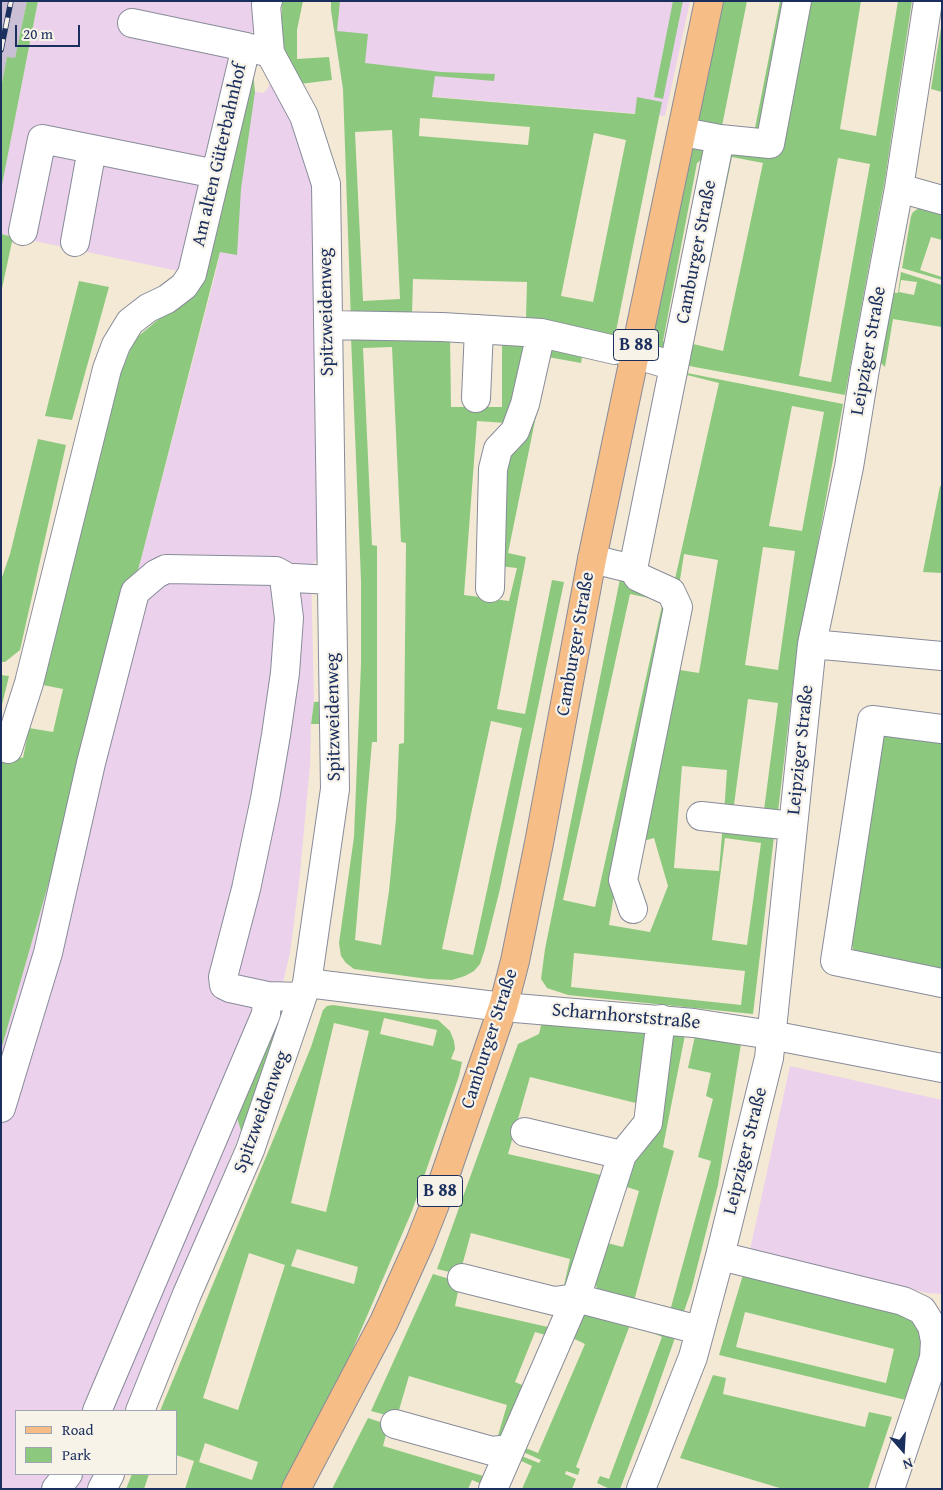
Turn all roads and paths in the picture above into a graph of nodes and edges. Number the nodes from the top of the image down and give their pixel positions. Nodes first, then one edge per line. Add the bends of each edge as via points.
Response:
1 (709, 1) edge
2 (797, 1) edge
3 (928, 1) edge
4 (260, 3) edge
5 (132, 24) dead end
6 (258, 50) junction
7 (683, 132) junction
8 (720, 139) junction
9 (92, 149) junction
10 (216, 174) junction
11 (899, 188) junction
12 (942, 200) edge
13 (23, 231) dead end
14 (76, 242) dead end
15 (328, 325) junction
16 (479, 328) junction
17 (541, 333) junction
18 (624, 352) junction
19 (674, 366) junction
20 (476, 398) dead end
21 (592, 559) junction
22 (633, 569) junction
23 (287, 580) junction
24 (332, 580) junction
25 (490, 588) dead end
26 (812, 644) junction
27 (942, 656) edge
28 (942, 730) edge
29 (8, 749) dead end
30 (701, 816) dead end
31 (793, 826) junction
32 (633, 908) dead end
33 (942, 983) edge
34 (305, 990) junction
35 (267, 996) junction
36 (503, 1007) junction
37 (661, 1019) junction
38 (771, 1035) junction
39 (942, 1068) edge
40 (1, 1108) edge
41 (525, 1132) dead end
42 (622, 1155) junction
43 (720, 1256) junction
44 (462, 1278) dead end
45 (576, 1298) junction
46 (699, 1330) junction
47 (97, 1410) edge
48 (140, 1410) edge
49 (395, 1424) dead end
50 (510, 1449) junction
51 (67, 1475) edge
52 (109, 1475) edge
53 (56, 1489) edge
54 (102, 1489) edge
55 (296, 1489) edge
56 (493, 1489) edge
57 (641, 1489) edge
58 (890, 1489) edge

1 - 7 main road, Camburger Straße / B 88
2 - 8 street via 770,144
3 - 11 street, Leipziger Straße
4 - 6 street, Spitzweidenweg
5 - 6 street
6 - 10 street, Am alten Güterbahnhof
6 - 15 street, Spitzweidenweg via 304,116 326,184
7 - 8 street
7 - 18 main road, Camburger Straße / B 88
8 - 19 street, Camburger Straße
9 - 10 street
9 - 13 street via 42,139
9 - 14 street
10 - 29 street, Am alten Güterbahnhof via 192,274 184,286 130,322 107,369 28,684
11 - 12 street
11 - 26 street, Leipziger Straße via 849,467
15 - 16 street
15 - 24 street, Spitzweidenweg
16 - 17 street
16 - 20 street
17 - 18 street
17 - 25 street via 519,422 498,449 493,469
18 - 19 street
18 - 21 main road, Camburger Straße / B 88
19 - 22 street, Camburger Straße
21 - 22 street, Camburger Straße
21 - 36 main road, Camburger Straße / B 88 via 538,851
22 - 32 street via 638,577 671,592 678,607 623,880
23 - 24 street
23 - 35 street, Scharnhorststraße via 289,618 276,735 264,808 223,977 224,984 230,988
23 - 40 street via 276,571 166,569 136,592 91,763 48,953
24 - 34 street, Spitzweidenweg via 335,789
26 - 27 street
26 - 31 street, Leipziger Straße
28 - 33 street via 872,720 835,961
30 - 31 street
31 - 38 street, Leipziger Straße
34 - 35 street, Scharnhorststraße
34 - 36 street, Scharnhorststraße
34 - 48 street, Spitzweidenweg via 250,1150
35 - 47 street via 266,1014
36 - 37 street, Scharnhorststraße
36 - 55 main road, Camburger Straße / B 88 via 420,1242 384,1322
37 - 38 street, Scharnhorststraße
37 - 42 street via 648,1123
38 - 39 street, Scharnhorststraße
38 - 43 street, Leipziger Straße via 769,1058
41 - 42 street
42 - 45 street
43 - 46 street, Leipziger Straße
43 - 58 street via 903,1301 922,1310 932,1326 934,1358
44 - 45 street via 554,1301
45 - 46 street
45 - 50 street
46 - 57 street, Leipziger Straße via 693,1357
49 - 50 street via 492,1451
50 - 56 street
51 - 53 street
52 - 54 street

